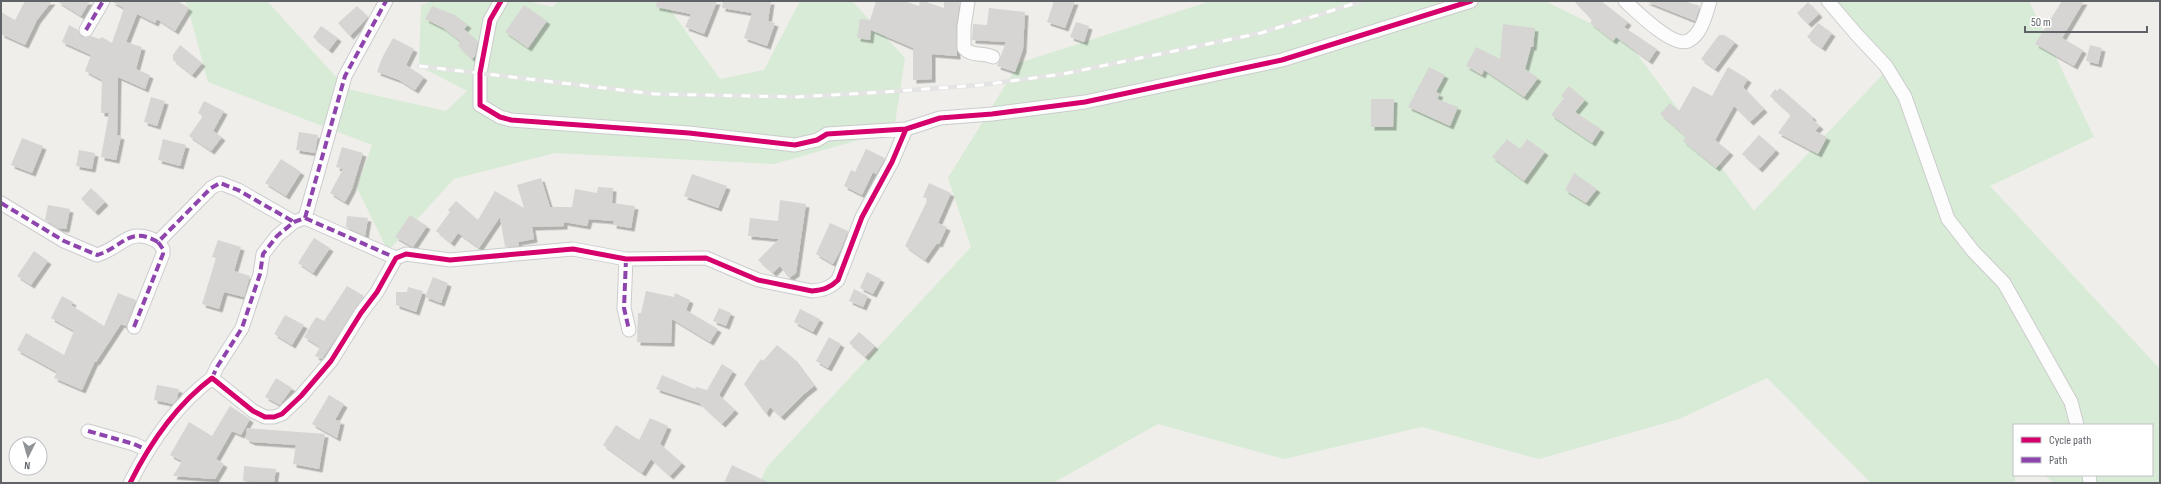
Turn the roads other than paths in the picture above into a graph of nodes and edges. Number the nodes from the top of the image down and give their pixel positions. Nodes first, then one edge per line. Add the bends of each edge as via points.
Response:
1 (103, 1) edge
2 (386, 1) edge
3 (501, 1) edge
4 (968, 1) edge
5 (1471, 1) edge
6 (1625, 1) edge
7 (1710, 1) edge
8 (1828, 1) edge
9 (86, 30) dead end
10 (993, 57) dead end
11 (906, 129) junction
12 (1, 203) edge
13 (299, 220) junction
14 (158, 242) junction
15 (396, 258) junction
16 (626, 260) junction
17 (134, 327) dead end
18 (630, 330) dead end
19 (212, 378) junction
20 (2078, 424) edge
21 (88, 431) dead end
22 (147, 450) junction
23 (130, 483) edge

1 - 9 street
2 - 13 street via 345,76
3 - 11 street via 490,20 480,73 480,105 500,117 511,120 689,132 795,144 818,140 827,134
4 - 10 street via 964,48 972,54 985,53
5 - 11 street via 1282,60 1085,102 940,118
6 - 7 street via 1662,32 1683,42 1695,36 1704,22
8 - 20 street via 1886,66 1905,97 1948,220 2004,283 2071,402
11 - 16 street via 892,162 862,217 838,280 830,287 812,291 758,280 706,258
12 - 14 street via 64,241 97,255 133,235
13 - 14 street via 238,190 220,184 212,188
13 - 15 street
13 - 19 street via 272,241 263,254 260,274 242,328
14 - 17 street via 163,254
15 - 16 street via 406,254 450,260 574,249
15 - 19 street via 377,292 331,361 282,414 265,417 253,411
16 - 18 street via 624,302
19 - 22 street via 179,407
21 - 22 street
22 - 23 street

